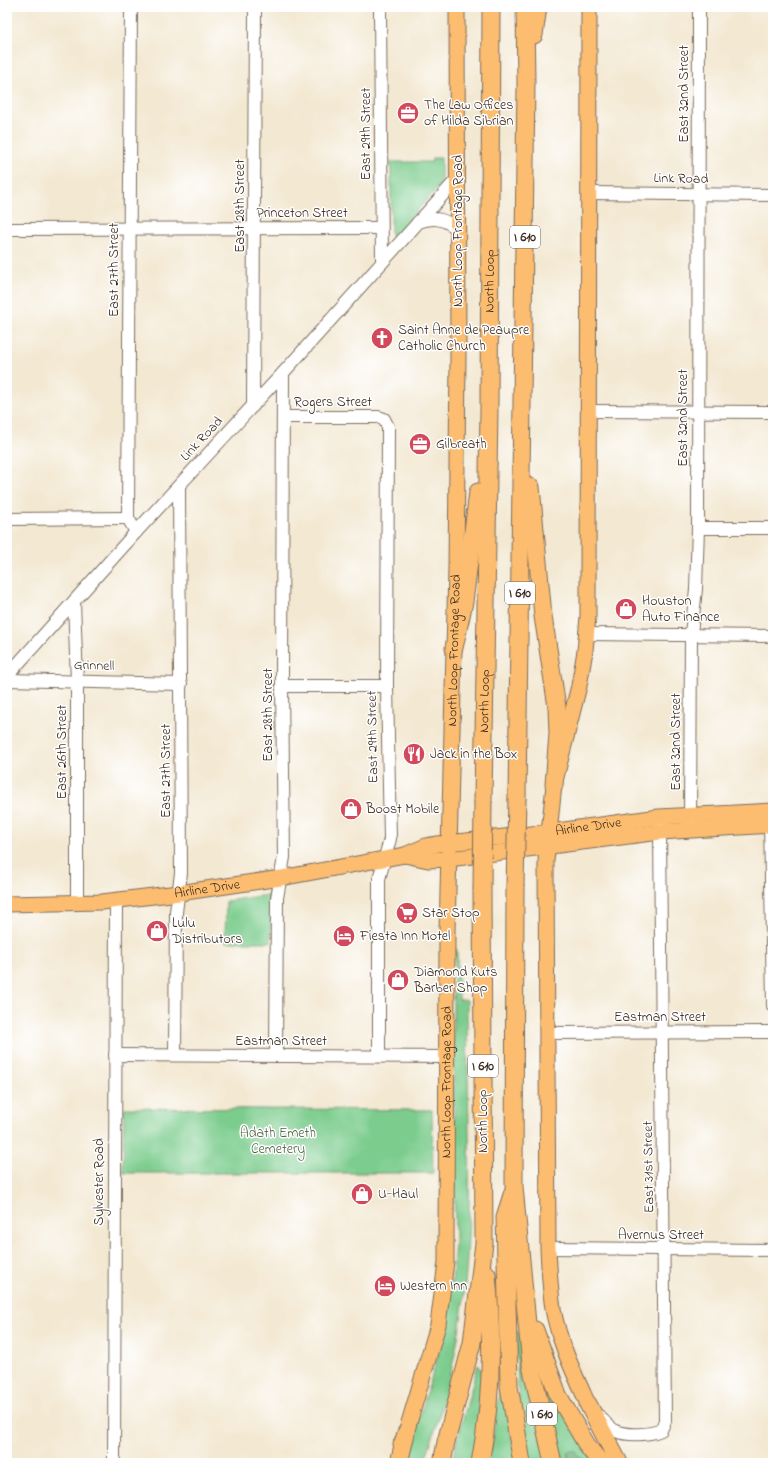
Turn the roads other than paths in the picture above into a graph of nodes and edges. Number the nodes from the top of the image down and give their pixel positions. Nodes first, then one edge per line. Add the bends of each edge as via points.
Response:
1 (130, 7) edge
2 (255, 7) edge
3 (380, 7) edge
4 (458, 7) edge
5 (482, 7) edge
6 (490, 7) edge
7 (526, 7) edge
8 (538, 7) edge
9 (588, 7) edge
10 (700, 7) edge
11 (526, 84) junction
12 (490, 115) junction
13 (458, 178) junction
14 (588, 192) junction
15 (699, 194) junction
16 (773, 195) edge
17 (418, 222) junction
18 (255, 228) junction
19 (381, 228) junction
20 (7, 229) edge
21 (129, 229) junction
22 (458, 230) junction
23 (382, 262) junction
24 (283, 373) junction
25 (523, 389) junction
26 (253, 406) junction
27 (489, 409) junction
28 (588, 411) junction
29 (697, 412) junction
30 (773, 412) edge
31 (284, 417) junction
32 (388, 439) joint
33 (179, 486) junction
34 (128, 518) junction
35 (7, 519) edge
36 (698, 528) junction
37 (773, 528) edge
38 (136, 532) junction
39 (74, 602) junction
40 (587, 634) junction
41 (691, 634) junction
42 (773, 636) edge
43 (454, 648) junction
44 (7, 676) edge
45 (7, 680) edge
46 (77, 681) junction
47 (181, 684) junction
48 (282, 686) junction
49 (387, 686) junction
50 (554, 785) junction
51 (659, 817) junction
52 (772, 818) edge
53 (690, 822) junction
54 (550, 832) junction
55 (660, 832) junction
56 (449, 842) junction
57 (548, 846) junction
58 (405, 855) junction
59 (385, 858) junction
60 (449, 860) junction
61 (280, 878) junction
62 (179, 893) junction
63 (116, 901) junction
64 (77, 903) junction
65 (7, 904) edge
66 (773, 1006) edge
67 (546, 1032) junction
68 (662, 1032) junction
69 (773, 1032) edge
70 (115, 1055) junction
71 (175, 1055) junction
72 (276, 1056) junction
73 (379, 1056) junction
74 (447, 1057) junction
75 (514, 1187) junction
76 (484, 1243) junction
77 (548, 1248) junction
78 (664, 1250) junction
79 (773, 1250) edge
80 (527, 1307) junction
81 (588, 1404) junction
82 (406, 1433) junction
83 (446, 1442) junction
84 (114, 1463) edge
85 (391, 1463) edge
86 (399, 1463) edge
87 (435, 1463) edge
88 (442, 1463) edge
89 (480, 1463) edge
90 (522, 1463) edge
91 (553, 1463) edge
92 (601, 1463) edge
93 (619, 1463) edge

1 - 21 street, East 27th Street
2 - 18 street, East 28th Street
3 - 19 street, East 29th Street
4 - 13 main road, North Loop Frontage Road
5 - 12 highway
6 - 12 highway, North Loop / I 610
7 - 11 highway, I 610
8 - 11 highway
9 - 14 main road
10 - 15 street, East 32nd Street
11 - 25 highway, I 610
12 - 27 highway, North Loop / I 610
13 - 17 street, Link Road
13 - 22 main road, North Loop Frontage Road
14 - 15 street, Link Road
14 - 28 main road
15 - 16 street, Link Road
15 - 29 street, East 32nd Street
17 - 22 street via 440,218
17 - 23 street, Link Road
18 - 19 street, Princeton Street
18 - 21 street, Princeton Street
18 - 26 street, East 28th Street
19 - 23 street, East 29th Street
20 - 21 street, Princeton Street
21 - 34 street, East 27th Street
22 - 43 main road, North Loop Frontage Road
23 - 24 street, Link Road
24 - 26 street, Link Road
24 - 31 street, East 28th Street
25 - 50 highway via 543,616 557,707
25 - 75 highway, I 610, bridge via 515,886
26 - 33 street, Link Road
27 - 43 highway via 464,602
27 - 76 highway, North Loop / I 610, bridge via 482,890
28 - 29 street
28 - 40 main road
29 - 30 street
29 - 36 street, East 32nd Street
31 - 32 street, Rogers Street via 378,417 384,419 387,424
31 - 48 street, East 28th Street
32 - 49 street, East 29th Street
33 - 38 street, Link Road
33 - 47 street, East 27th Street
34 - 35 street
34 - 38 street, East 27th Street
36 - 37 street
36 - 41 street, East 32nd Street via 696,589
38 - 39 street, Link Road
39 - 44 street, Link Road
39 - 46 street, East 26th Street
40 - 41 street
40 - 50 main road via 579,686
41 - 42 street
41 - 53 street, East 32nd Street
43 - 56 main road, North Loop Frontage Road
45 - 46 street, Grinnell
46 - 47 street, Grinnell
46 - 64 street, East 26th Street
47 - 62 street, East 27th Street via 182,873
48 - 49 street
48 - 61 street, East 28th Street via 284,857
49 - 59 street, East 29th Street via 390,839
50 - 54 main road
51 - 53 main road, Airline Drive
51 - 54 main road, Airline Drive
51 - 55 street, East 31st Street
52 - 53 main road, Airline Drive
52 - 66 street
53 - 55 main road, Airline Drive
54 - 56 main road, Airline Drive
54 - 57 main road
55 - 57 main road, Airline Drive
55 - 68 street, East 31st Street
56 - 58 main road, Airline Drive via 426,846
56 - 60 main road, North Loop Frontage Road
57 - 60 main road, Airline Drive
57 - 67 main road
58 - 59 main road, Airline Drive
58 - 60 main road, Airline Drive via 428,860
59 - 61 main road, Airline Drive
59 - 73 street, East 29th Street via 379,880
60 - 74 main road, North Loop Frontage Road
61 - 62 main road, Airline Drive
61 - 72 street, East 28th Street via 277,898
62 - 63 main road, Airline Drive
62 - 71 street, East 27th Street via 176,912
63 - 64 main road, Airline Drive
63 - 70 street, Sylvester Road
64 - 65 main road, Airline Drive
67 - 68 street, Eastman Street
67 - 77 main road
68 - 69 street, Eastman Street
68 - 78 street, East 31st Street
70 - 71 street, Eastman Street
70 - 84 street, Sylvester Road
71 - 72 street, Eastman Street
72 - 73 street, Eastman Street
73 - 74 street, Eastman Street
74 - 82 main road, North Loop Frontage Road via 444,1287 438,1325
75 - 80 highway, I 610
75 - 90 highway via 505,1217 507,1325 509,1386
76 - 83 highway, North Loop / I 610 via 472,1343
76 - 89 highway via 490,1307 490,1371 485,1436
77 - 78 street, Avernus Street
77 - 81 main road via 554,1311 570,1366
78 - 79 street, Avernus Street
78 - 81 street, East 31st Street via 664,1427 649,1433 620,1433 609,1427
80 - 91 highway, I 610 via 531,1365
80 - 92 highway via 558,1396
81 - 93 highway
82 - 85 main road, North Loop Frontage Road
82 - 86 highway
83 - 87 highway
83 - 88 highway, North Loop / I 610

